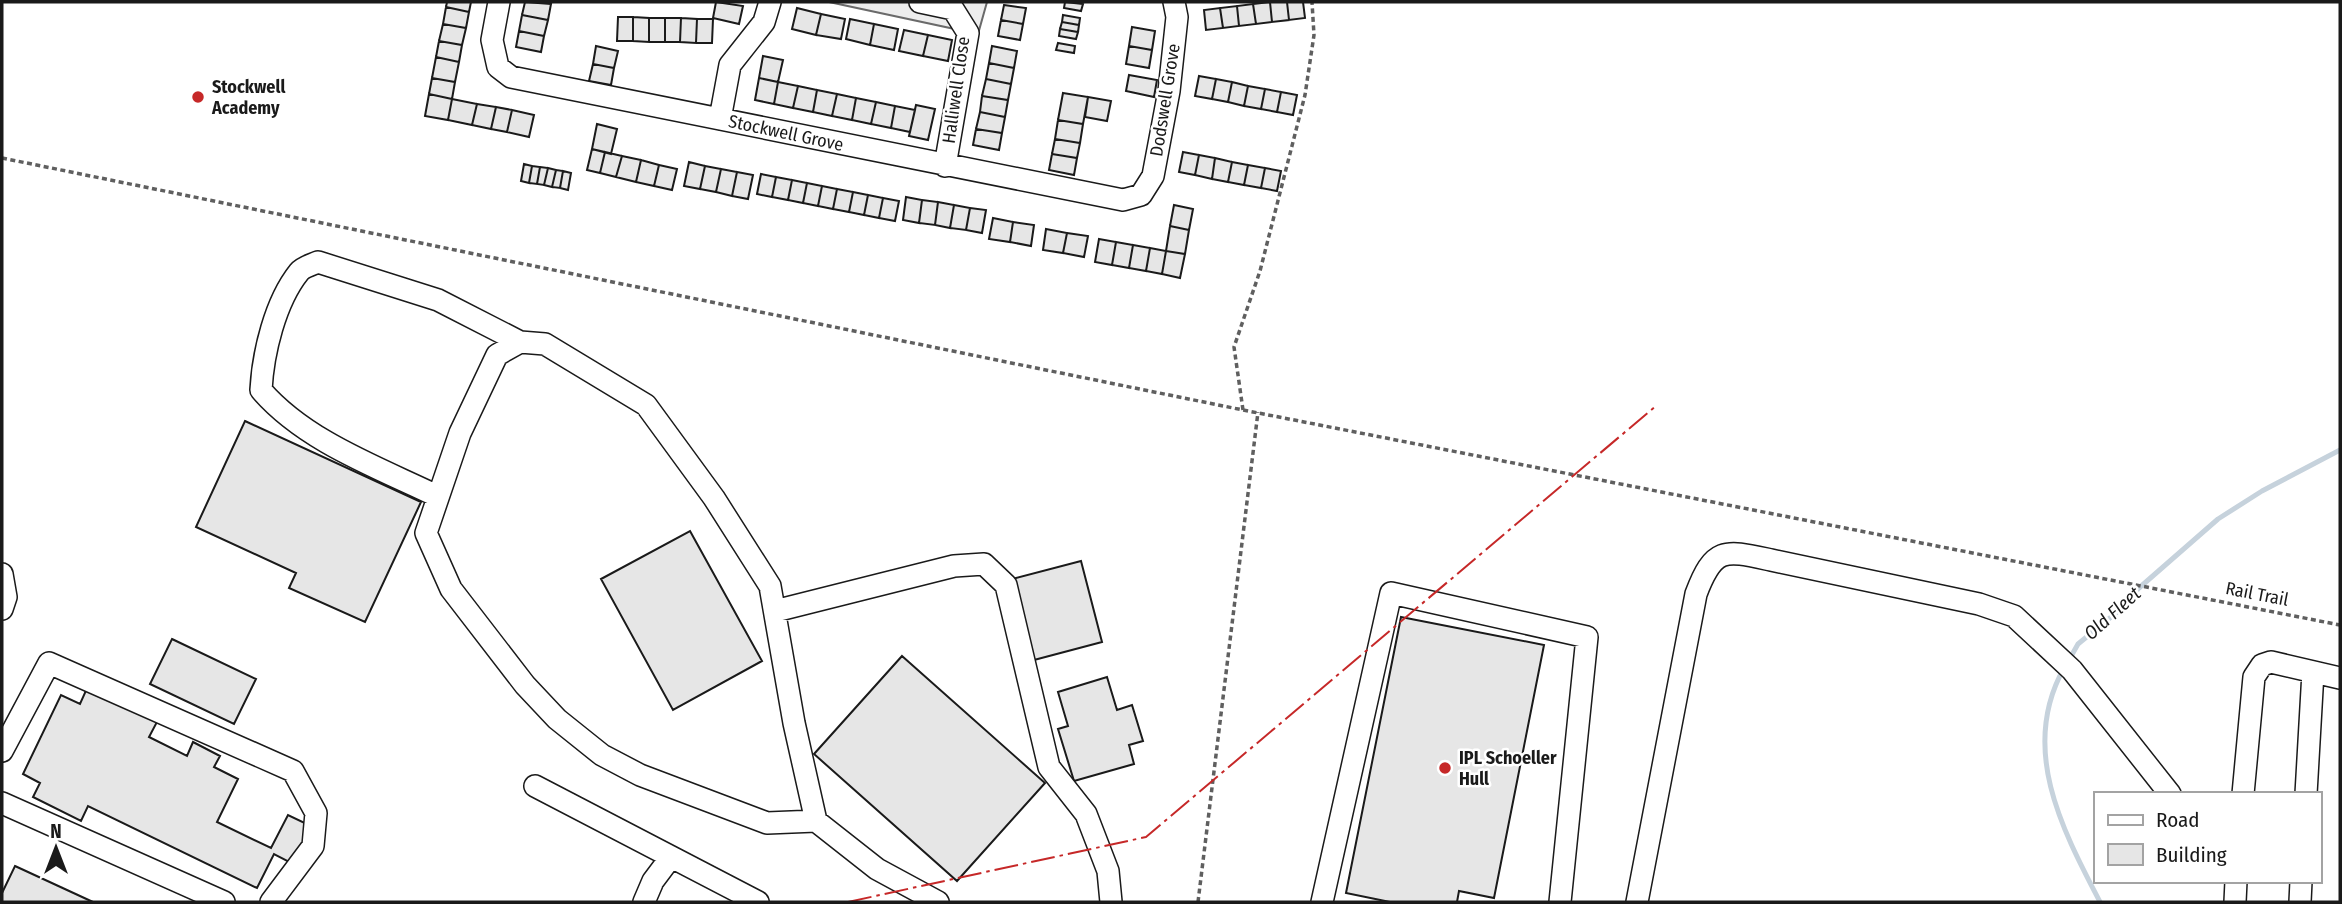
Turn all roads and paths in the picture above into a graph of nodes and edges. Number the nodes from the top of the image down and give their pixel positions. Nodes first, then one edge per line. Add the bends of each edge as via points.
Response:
1 (499, 2) edge
2 (770, 2) edge
3 (920, 2) edge
4 (1174, 2) edge
5 (1312, 2) edge
6 (720, 119) junction
7 (2, 158) edge
8 (945, 166) junction
9 (1141, 195) joint
10 (520, 342) junction
11 (1243, 410) junction
12 (1258, 412) junction
13 (437, 496) junction
14 (2, 574) edge
15 (2, 609) edge
16 (775, 611) junction
17 (2340, 625) edge
18 (2313, 672) junction
19 (2340, 678) edge
20 (2, 751) edge
21 (535, 786) dead end
22 (2168, 792) edge
23 (2243, 792) edge
24 (2306, 792) edge
25 (2, 803) edge
26 (816, 821) junction
27 (671, 857) junction
28 (2236, 883) edge
29 (2301, 883) edge
30 (224, 902) edge
31 (271, 902) edge
32 (644, 902) edge
33 (758, 902) edge
34 (938, 902) edge
35 (1111, 902) edge
36 (1198, 902) edge
37 (1322, 902) edge
38 (1560, 902) edge
39 (1637, 902) edge
40 (2235, 902) edge
41 (2300, 902) edge

1 - 6 street, Stockwell Grove via 492,40 498,67 511,77
2 - 6 street via 764,22 730,65
3 - 8 street, Halliwell Close via 953,9 968,33
4 - 9 street, Dodswell Grove via 1177,17 1169,91 1153,176
5 - 11 path via 1314,35 1305,95 1260,271 1234,347
6 - 8 street, Stockwell Grove
7 - 11 path, Rail Trail
8 - 9 street, Stockwell Grove via 1123,200
10 - 13 street via 497,355 460,433
10 - 13 street via 438,300 318,262 300,270 283,299 262,367 261,390 278,409 332,444
10 - 16 street via 545,344 646,405 771,586
11 - 12 path, Rail Trail
12 - 17 path, Rail Trail
12 - 36 path
13 - 26 street via 426,533 451,589 557,719 602,755 707,803 767,823
14 - 15 street via 6,597
16 - 26 street
16 - 35 street via 954,566 984,564 1006,585 1049,767 1086,814 1108,871
18 - 19 street
18 - 23 street via 2271,662 2254,677
18 - 24 street
20 - 31 street via 49,663 293,771 316,813 313,846
21 - 27 street
22 - 39 street via 2065,663 2014,616 1979,604 1724,554 1706,567 1696,594
25 - 30 street
26 - 34 street via 877,869
27 - 32 street
27 - 33 street
28 - 40 street
29 - 41 street
37 - 38 street via 1391,593 1587,637

